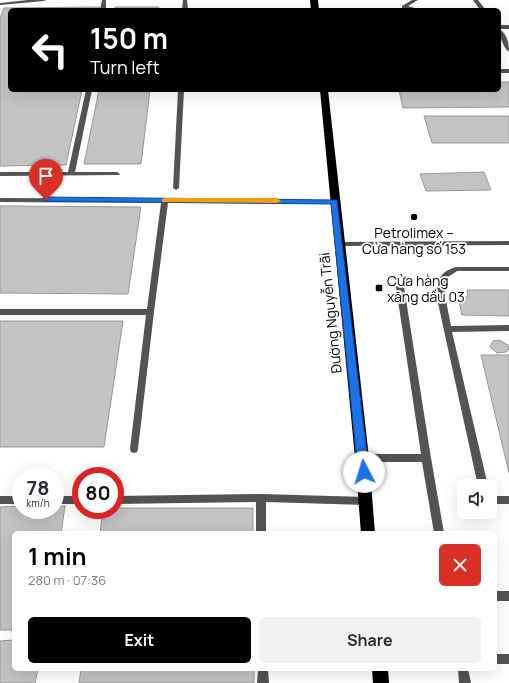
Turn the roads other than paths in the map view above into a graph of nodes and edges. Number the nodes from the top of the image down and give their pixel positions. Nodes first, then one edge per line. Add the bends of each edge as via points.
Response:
1 (44, 0) edge
2 (403, 0) edge
3 (416, 0) edge
4 (475, 0) edge
5 (0, 4) edge
6 (404, 8) edge
7 (481, 8) edge
8 (501, 32) edge
9 (509, 50) edge
10 (89, 92) edge
11 (181, 92) edge
12 (324, 92) edge
13 (0, 174) edge
14 (71, 174) junction
15 (117, 174) dead end
16 (176, 188) dead end
17 (0, 200) edge
18 (165, 201) junction
19 (335, 202) junction
20 (509, 243) edge
21 (339, 244) junction
22 (509, 269) edge
23 (400, 287) dead end
24 (0, 312) edge
25 (150, 312) junction
26 (509, 328) edge
27 (447, 329) junction
28 (134, 449) dead end
29 (362, 458) junction
30 (426, 458) junction
31 (481, 479) edge
32 (260, 498) junction
33 (0, 500) edge
34 (12, 500) edge
35 (124, 500) edge
36 (497, 500) edge
37 (509, 500) edge
38 (366, 501) junction
39 (261, 531) edge
40 (368, 531) edge
41 (439, 531) edge
42 (497, 596) edge
43 (509, 596) edge
44 (497, 659) edge
45 (509, 659) edge
46 (263, 671) edge
47 (380, 671) edge
48 (463, 671) edge
49 (263, 683) edge
50 (381, 683) edge
51 (465, 683) edge

1 - 5 street
2 - 6 street
3 - 6 street
4 - 7 street
8 - 9 street
10 - 14 street
11 - 16 street
12 - 19 highway, Đường Nguyễn Trãi
13 - 14 street
14 - 15 street
17 - 18 street
18 - 19 street
18 - 25 street
19 - 21 highway, Đường Nguyễn Trãi
20 - 21 street
21 - 29 highway, Đường Nguyễn Trãi
22 - 27 street via 449,271 442,281 440,293
23 - 30 street
24 - 25 street
25 - 28 street
26 - 27 street
27 - 31 street
29 - 30 street
29 - 38 highway, Đường Nguyễn Trãi
30 - 41 street
32 - 35 street
32 - 38 street
32 - 39 street
33 - 34 street
36 - 37 street
38 - 40 highway, Đường Nguyễn Trãi
42 - 43 street
44 - 45 street
46 - 49 street
47 - 50 highway
48 - 51 street

